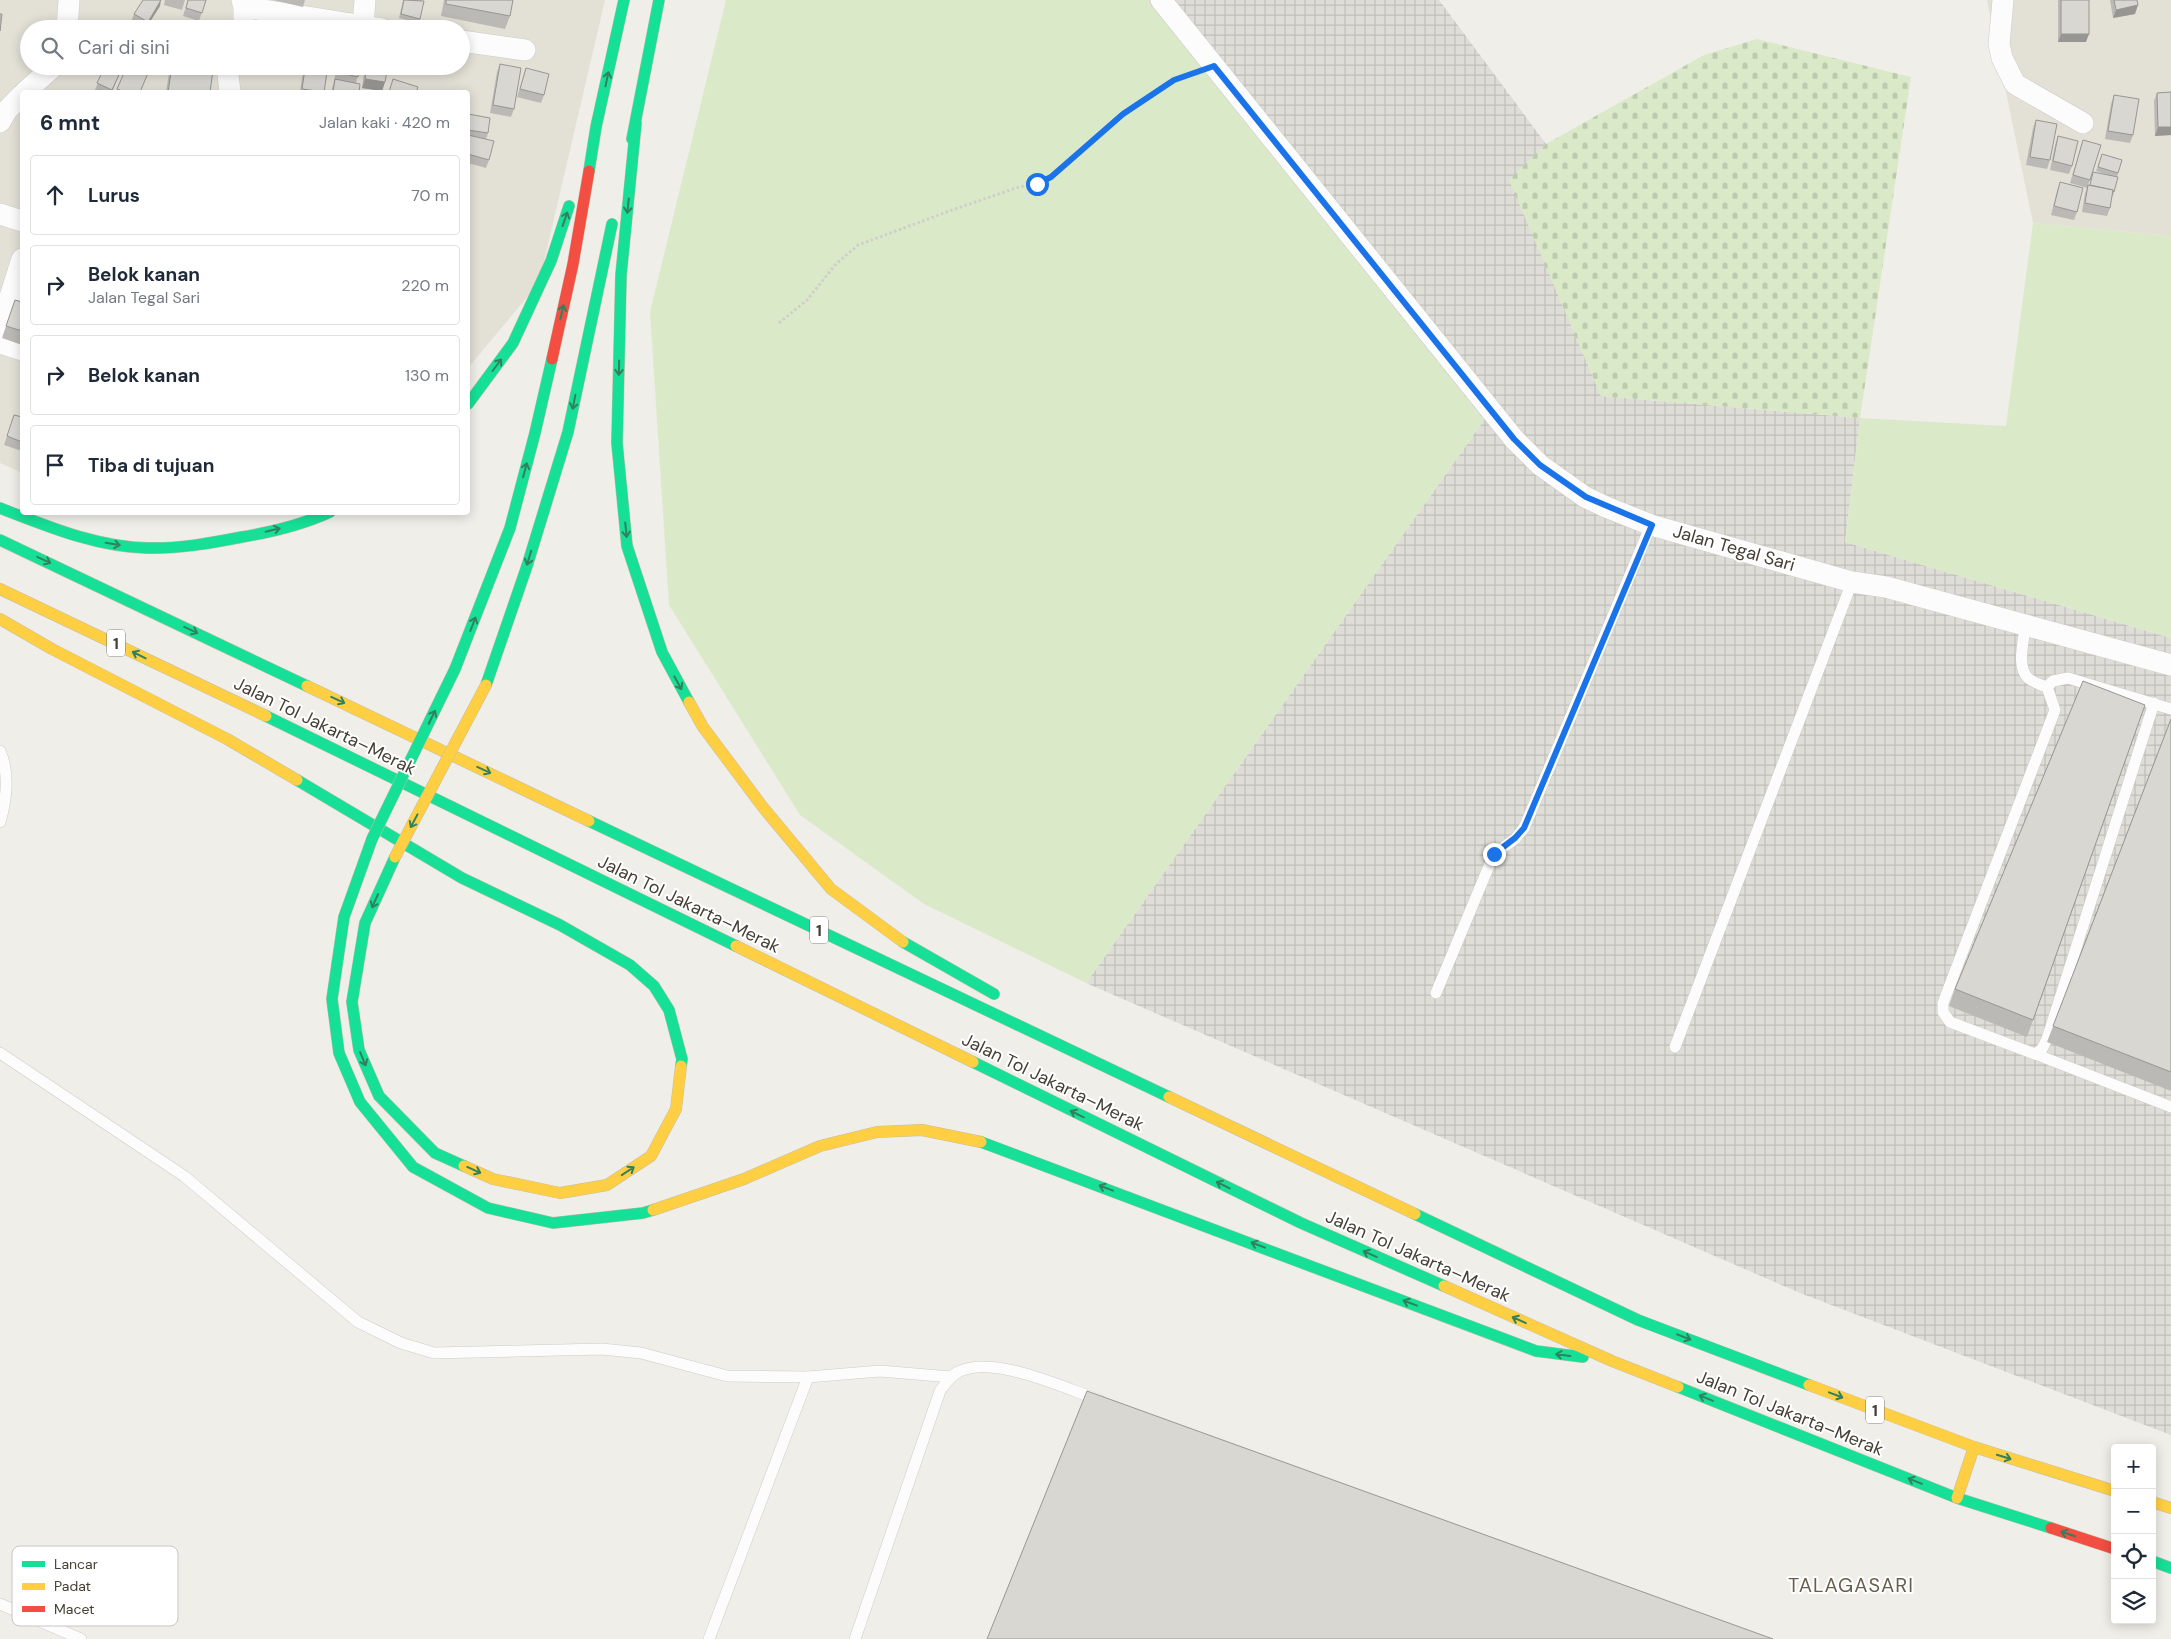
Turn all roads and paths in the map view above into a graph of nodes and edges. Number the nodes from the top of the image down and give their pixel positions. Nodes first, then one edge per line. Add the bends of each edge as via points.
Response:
1 (69, 0) edge
2 (365, 0) edge
3 (624, 0) edge
4 (659, 0) edge
5 (1161, 0) edge
6 (2003, 0) edge
7 (243, 4) edge
8 (68, 20) edge
9 (244, 20) edge
10 (333, 20) edge
11 (371, 20) edge
12 (470, 42) edge
13 (525, 50) dead end
14 (1214, 66) junction
15 (44, 75) edge
16 (228, 75) edge
17 (28, 90) edge
18 (230, 90) edge
19 (20, 98) edge
20 (0, 122) edge
21 (636, 122) junction
22 (2084, 122) dead end
23 (596, 127) junction
24 (0, 214) edge
25 (20, 220) edge
26 (20, 265) edge
27 (779, 323) dead end
28 (0, 328) edge
29 (0, 343) edge
30 (20, 349) edge
31 (470, 401) edge
32 (0, 508) edge
33 (325, 515) edge
34 (1652, 525) junction
35 (0, 540) edge
36 (1852, 582) junction
37 (0, 589) edge
38 (0, 619) edge
39 (2025, 627) junction
40 (2171, 665) edge
41 (2047, 687) junction
42 (2154, 703) junction
43 (2171, 709) edge
44 (0, 751) edge
45 (0, 822) edge
46 (1436, 993) dead end
47 (1002, 998) dead end
48 (1675, 1047) dead end
49 (0, 1053) edge
50 (2036, 1054) junction
51 (1178, 1088) dead end
52 (2171, 1107) edge
53 (1638, 1320) junction
54 (1612, 1361) junction
55 (808, 1377) junction
56 (951, 1377) junction
57 (1108, 1404) edge
58 (1974, 1447) junction
59 (2111, 1490) edge
60 (1957, 1498) junction
61 (2156, 1503) edge
62 (2171, 1508) edge
63 (2111, 1548) edge
64 (2156, 1563) edge
65 (2171, 1568) edge
66 (0, 1604) edge
67 (12, 1609) edge
68 (51, 1626) edge
69 (81, 1639) edge
70 (709, 1639) edge
71 (855, 1639) edge

1 - 8 street
2 - 11 street
23 -> 3 highway
4 - 21 highway
5 - 14 street, Jalan Tegal Sari
6 - 22 street via 1999,44 2015,84
7 - 9 street
7 - 10 street
12 - 13 street
14 - 27 path via 1174,80 1123,114 1051,177 858,245 836,264 807,300
14 - 34 street, Jalan Tegal Sari via 1514,439 1540,465 1586,497
15 - 17 street
16 - 18 street
19 - 20 street
21 -> 38 highway, bridge via 601,269 568,432 527,566 486,686 395,857 365,924 352,1002 359,1050 379,1096 435,1153 492,1178 560,1193 607,1185 651,1156 676,1109 682,1059 669,1010 654,986 630,965 560,925 462,878 227,740
21 -> 47 highway via 621,275 617,443 627,546 662,652 703,727 762,806 831,889 896,938
31 -> 23 highway via 513,343 551,261
54 -> 23 highway, bridge via 1536,1351 984,1142 922,1130 877,1132 820,1146 744,1179 643,1213 553,1223 488,1208 413,1167 360,1102 339,1053 332,999 344,917 372,839 455,669 510,528 573,264
24 - 25 street
26 - 28 street
29 - 30 street
32 -> 33 highway via 63,532 133,547 200,545 270,532
34 - 36 street, Jalan Tegal Sari
34 - 46 lane via 1524,828 1494,854
35 -> 53 highway, Jalan Tol Jakarta–Merak / 1
36 - 39 street, Jalan Tegal Sari via 1886,587
36 - 48 lane
54 -> 37 highway, Jalan Tol Jakarta–Merak / 1 via 1301,1223 240,703
39 - 40 street, Jalan Tegal Sari
39 - 41 lane via 2023,669 2028,678
41 - 42 lane via 2053,681 2068,678
41 - 50 lane via 2055,710 1943,1003 1943,1012 1950,1022
42 - 43 lane
42 - 50 lane via 2047,1039
44 - 45 lane via 6,765 6,801
49 - 55 lane via 184,1176 358,1322 401,1343 434,1353 602,1349 641,1353 727,1376
50 - 52 lane
51 - 53 highway
53 -> 58 highway, Jalan Tol Jakarta–Merak / 1
60 -> 54 highway, Jalan Tol Jakarta–Merak / 1
55 - 56 lane via 880,1371
55 - 70 lane
56 - 57 lane via 960,1371 983,1366 1013,1370
56 - 71 lane via 940,1391
58 -> 59 highway, Jalan Tol Jakarta–Merak / 1
58 - 60 highway
63 -> 60 highway, Jalan Tol Jakarta–Merak / 1
61 - 62 highway
64 - 65 highway
66 - 67 lane
68 - 69 lane

